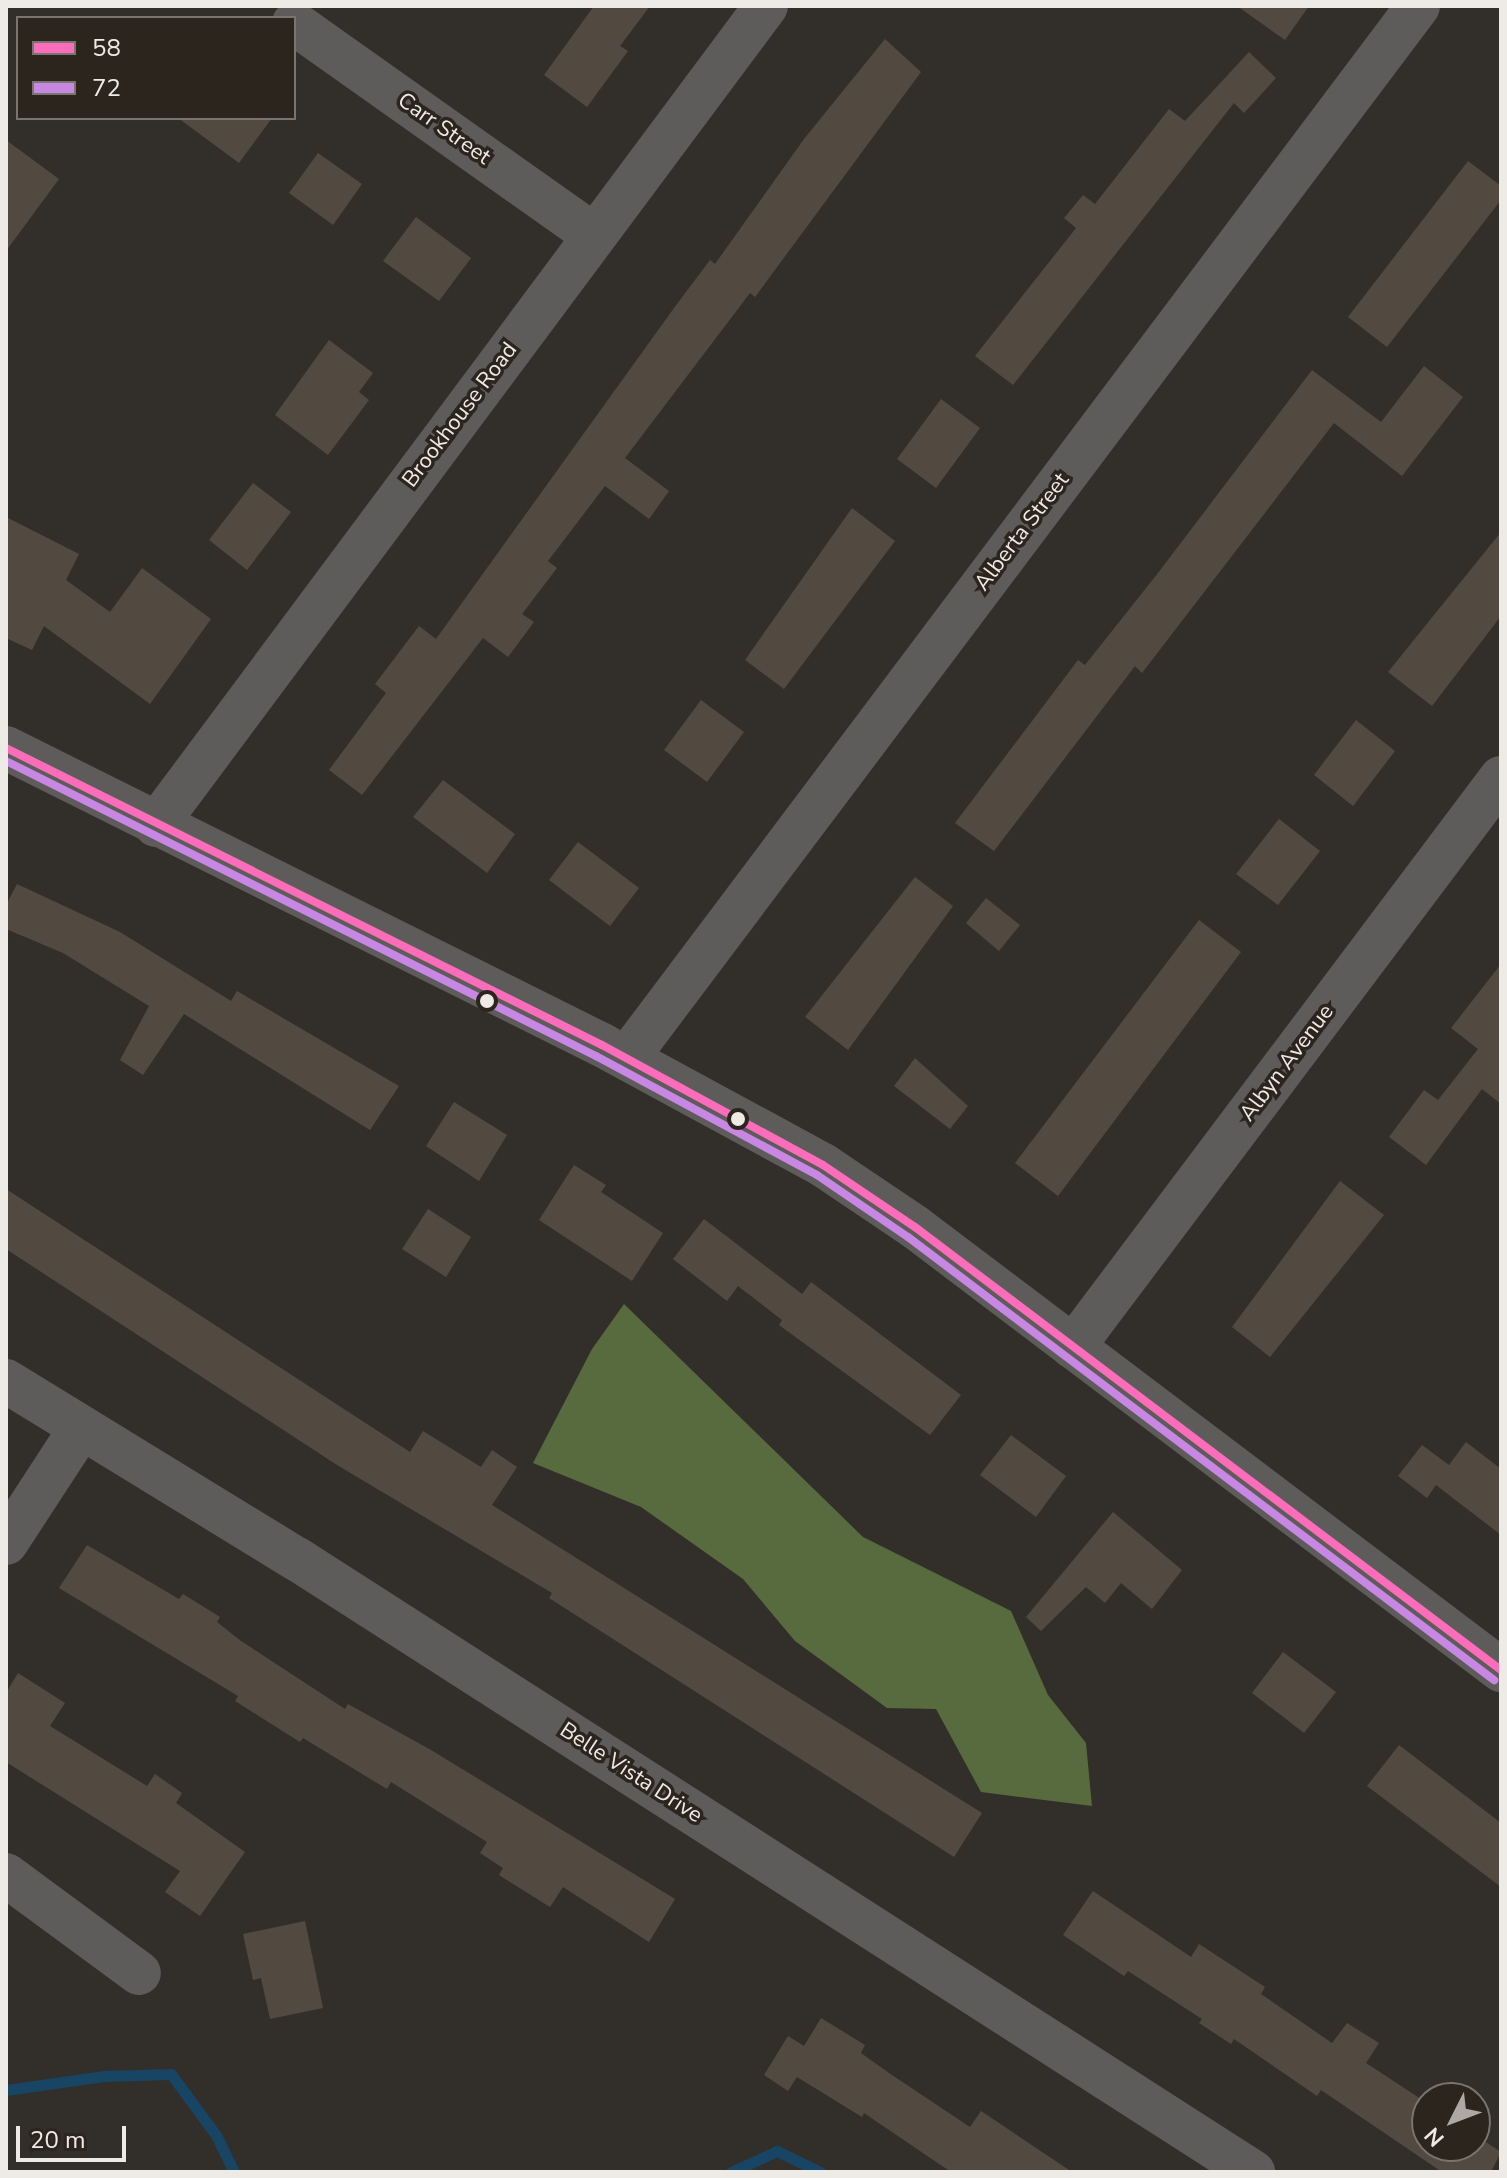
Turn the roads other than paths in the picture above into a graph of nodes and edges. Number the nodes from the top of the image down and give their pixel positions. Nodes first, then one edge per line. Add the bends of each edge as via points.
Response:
1 (766, 6) edge
2 (1418, 6) edge
3 (296, 24) edge
4 (593, 235) junction
5 (6, 748) edge
6 (1501, 778) edge
7 (156, 825) junction
8 (627, 1058) junction
9 (1073, 1347) junction
10 (6, 1381) edge
11 (81, 1428) junction
12 (6, 1543) edge
13 (1501, 1670) edge
14 (6, 1875) edge
15 (139, 1973) dead end
16 (1253, 2172) edge

1 - 4 street, Brookhouse Road
2 - 8 street, Alberta Street
3 - 4 street, Carr Street
4 - 7 street, Brookhouse Road
5 - 7 street
6 - 9 street, Albyn Avenue
7 - 8 street
8 - 9 street via 823,1165 915,1227
9 - 13 street
10 - 11 street, Belle Vista Drive
11 - 12 street
11 - 16 street, Belle Vista Drive via 311,1567
14 - 15 street

